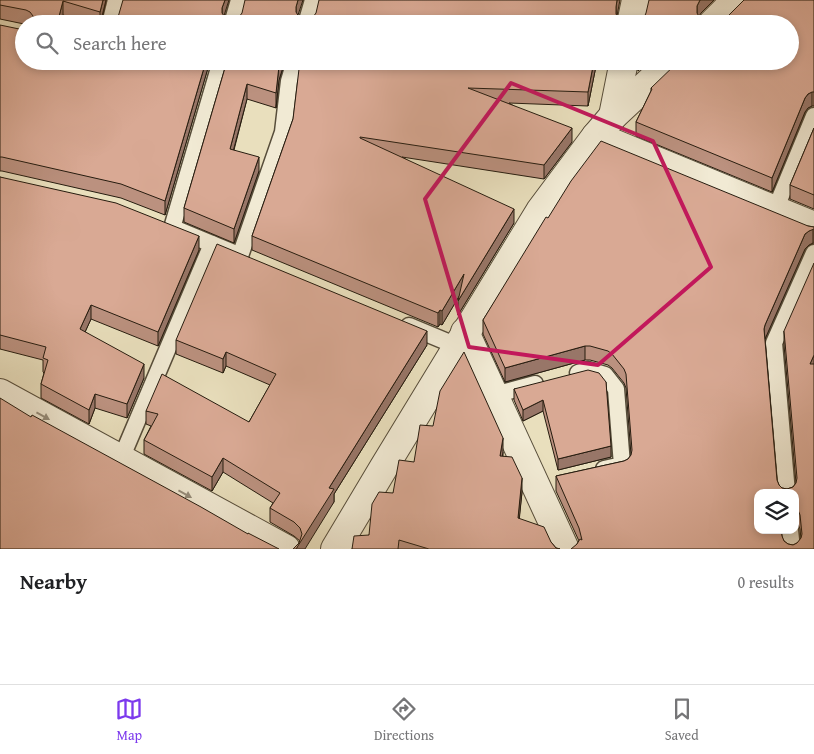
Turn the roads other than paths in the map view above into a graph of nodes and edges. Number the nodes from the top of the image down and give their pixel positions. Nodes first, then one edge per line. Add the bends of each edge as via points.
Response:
1 (116, 0) edge
2 (239, 0) edge
3 (313, 0) edge
4 (636, 0) edge
5 (736, 0) edge
6 (112, 15) edge
7 (235, 15) edge
8 (309, 15) edge
9 (633, 15) edge
10 (721, 15) edge
11 (218, 70) edge
12 (292, 70) edge
13 (622, 70) edge
14 (662, 70) edge
15 (613, 116) junction
16 (814, 116) edge
17 (596, 136) junction
18 (775, 210) junction
19 (154, 221) edge
20 (814, 226) edge
21 (172, 228) junction
22 (212, 244) junction
23 (814, 254) edge
24 (240, 256) junction
25 (258, 263) edge
26 (394, 320) edge
27 (461, 339) junction
28 (0, 393) edge
29 (494, 395) junction
30 (121, 459) junction
31 (594, 472) edge
32 (787, 489) edge
33 (790, 534) edge
34 (286, 549) edge
35 (336, 549) edge
36 (564, 549) edge
37 (792, 549) edge

1 - 6 lane
2 - 7 lane
3 - 8 lane
4 - 9 street
5 - 10 street
11 - 21 lane
12 - 24 lane via 283,132
13 - 15 street
14 - 15 street
15 - 17 street
16 - 18 lane
17 - 18 street
17 - 27 street via 540,211
18 - 20 street
19 - 21 lane
21 - 22 lane
22 - 24 lane
22 - 30 lane
23 - 32 lane via 774,343
24 - 25 lane
26 - 27 lane
27 - 29 street
27 - 35 street
28 -> 30 street
29 - 31 lane via 588,370 605,375 616,389 622,465
29 - 36 street via 546,483
30 -> 34 street
33 - 37 lane

